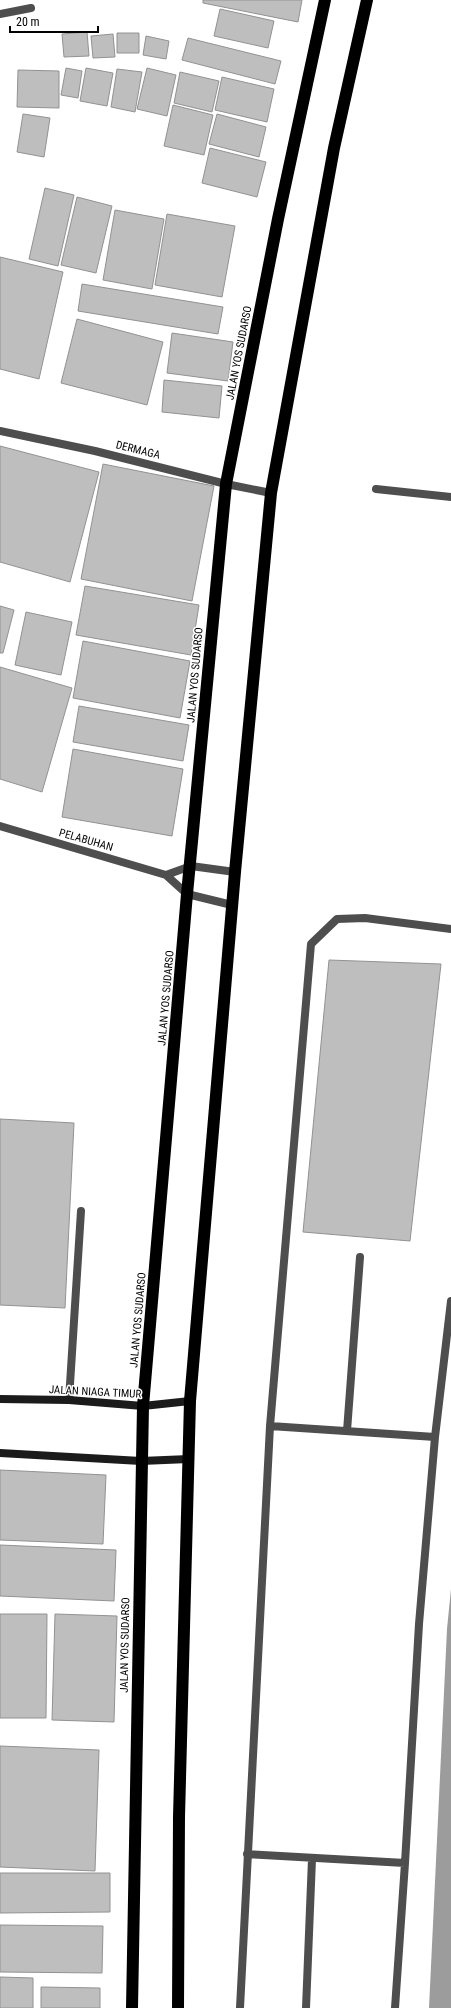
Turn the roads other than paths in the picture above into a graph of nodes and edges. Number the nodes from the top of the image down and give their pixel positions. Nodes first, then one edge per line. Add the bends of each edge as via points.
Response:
1 (326, 0) edge
2 (367, 0) edge
3 (32, 8) dead end
4 (0, 14) edge
5 (0, 431) edge
6 (226, 484) junction
7 (376, 489) dead end
8 (271, 493) junction
9 (451, 497) edge
10 (0, 826) edge
11 (190, 866) junction
12 (235, 872) junction
13 (166, 875) junction
14 (187, 894) junction
15 (232, 905) junction
16 (451, 929) edge
17 (81, 1211) dead end
18 (360, 1257) dead end
19 (451, 1301) edge
20 (0, 1399) edge
21 (69, 1400) junction
22 (190, 1401) junction
23 (144, 1406) junction
24 (270, 1426) junction
25 (347, 1431) junction
26 (436, 1438) junction
27 (0, 1453) edge
28 (189, 1459) junction
29 (142, 1461) junction
30 (247, 1854) junction
31 (312, 1859) junction
32 (405, 1863) junction
33 (132, 2008) edge
34 (178, 2008) edge
35 (240, 2008) edge
36 (306, 2008) edge
37 (395, 2008) edge

1 - 6 highway, JALAN YOS SUDARSO via 278,219
2 - 8 highway via 334,148
3 - 4 street
5 - 6 street, DERMAGA via 95,451
6 - 8 street, DERMAGA
6 - 11 highway, JALAN YOS SUDARSO
7 - 9 street
8 - 12 highway
10 - 13 street, PELABUHAN
11 - 12 street
11 - 13 street
11 - 14 highway, JALAN YOS SUDARSO
12 - 15 highway
13 - 14 street, PELABUHAN
14 - 15 street, PELABUHAN
14 - 23 highway, JALAN YOS SUDARSO
15 - 22 highway
16 - 24 street via 365,918 336,919 311,944
17 - 21 street
18 - 25 street
19 - 26 street
20 - 21 main road, JALAN NIAGA TIMUR
21 - 23 main road, JALAN NIAGA TIMUR
22 - 23 main road, JALAN NIAGA TIMUR
22 - 28 highway
23 - 29 highway, JALAN YOS SUDARSO
24 - 25 street
24 - 30 street
25 - 26 street
26 - 32 street via 419,1624
27 - 29 main road
28 - 29 main road
28 - 34 highway via 179,1817
29 - 33 highway, JALAN YOS SUDARSO
30 - 31 street
30 - 35 street
31 - 32 street
31 - 36 street
32 - 37 street

